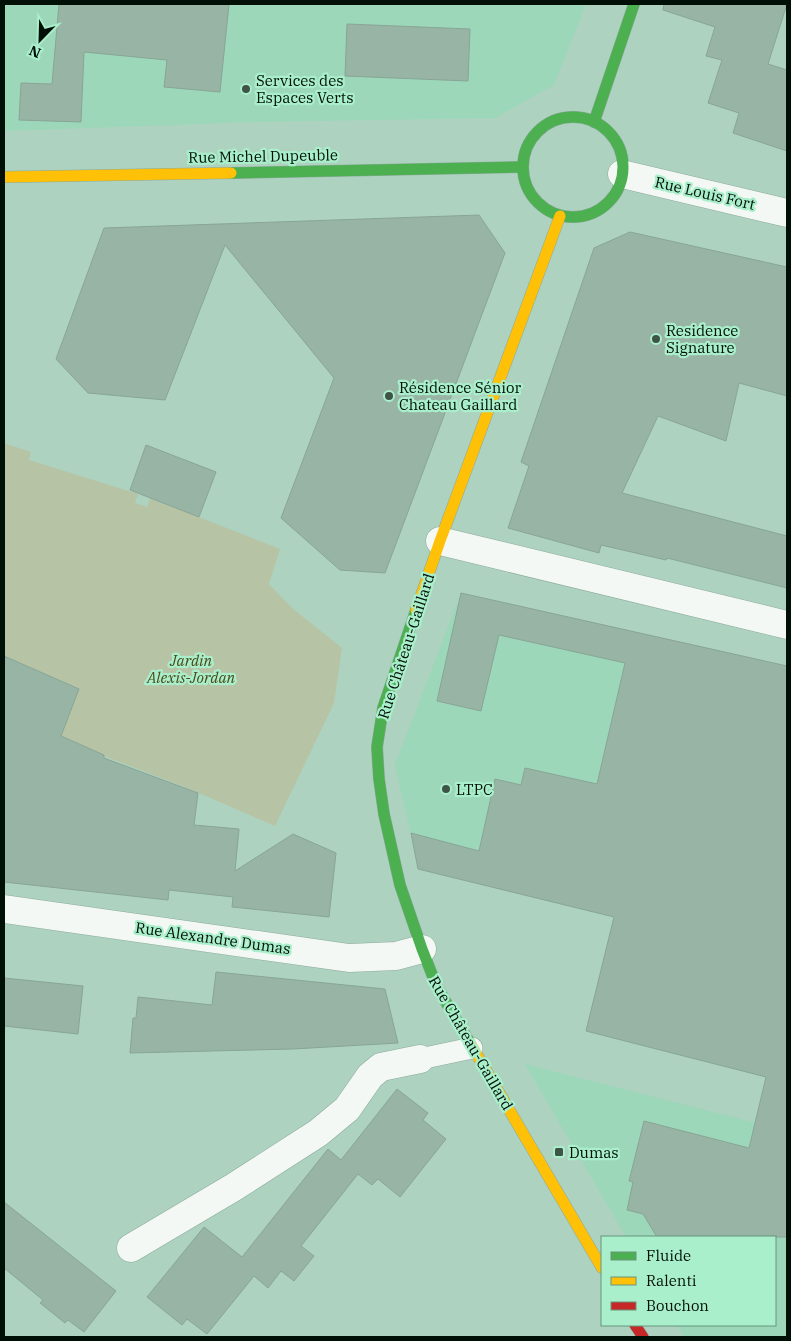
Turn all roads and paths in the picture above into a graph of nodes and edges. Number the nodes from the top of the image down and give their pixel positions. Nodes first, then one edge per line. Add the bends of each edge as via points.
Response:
1 (634, 4) edge
2 (594, 122) junction
3 (522, 167) junction
4 (622, 174) junction
5 (4, 177) edge
6 (787, 213) edge
7 (560, 216) junction
8 (440, 541) junction
9 (787, 625) edge
10 (4, 908) edge
11 (422, 949) junction
12 (472, 1048) junction
13 (420, 1059) joint
14 (131, 1248) dead end
15 (601, 1266) edge
16 (637, 1326) edge
17 (643, 1337) edge

1 - 2 street
2 - 3 street via 578,117 546,124 529,142
2 - 4 street via 605,128 620,149
3 - 5 street, Rue Michel Dupeuble
3 - 7 street via 525,183 533,198
4 - 6 street, Rue Louis Fort
4 - 7 street via 617,190 607,204 593,213 577,217
7 - 8 street, Rue Château-Gaillard
8 - 9 street
8 - 11 street, Rue Château-Gaillard via 383,708 376,747 384,814 400,885
10 - 11 street, Rue Alexandre Dumas via 348,958 396,956
11 - 12 street, Rue Château-Gaillard via 437,987
12 - 13 lane
12 - 15 street, Rue Château-Gaillard
13 - 14 street via 382,1067 370,1076 347,1109 318,1133
16 - 17 street

